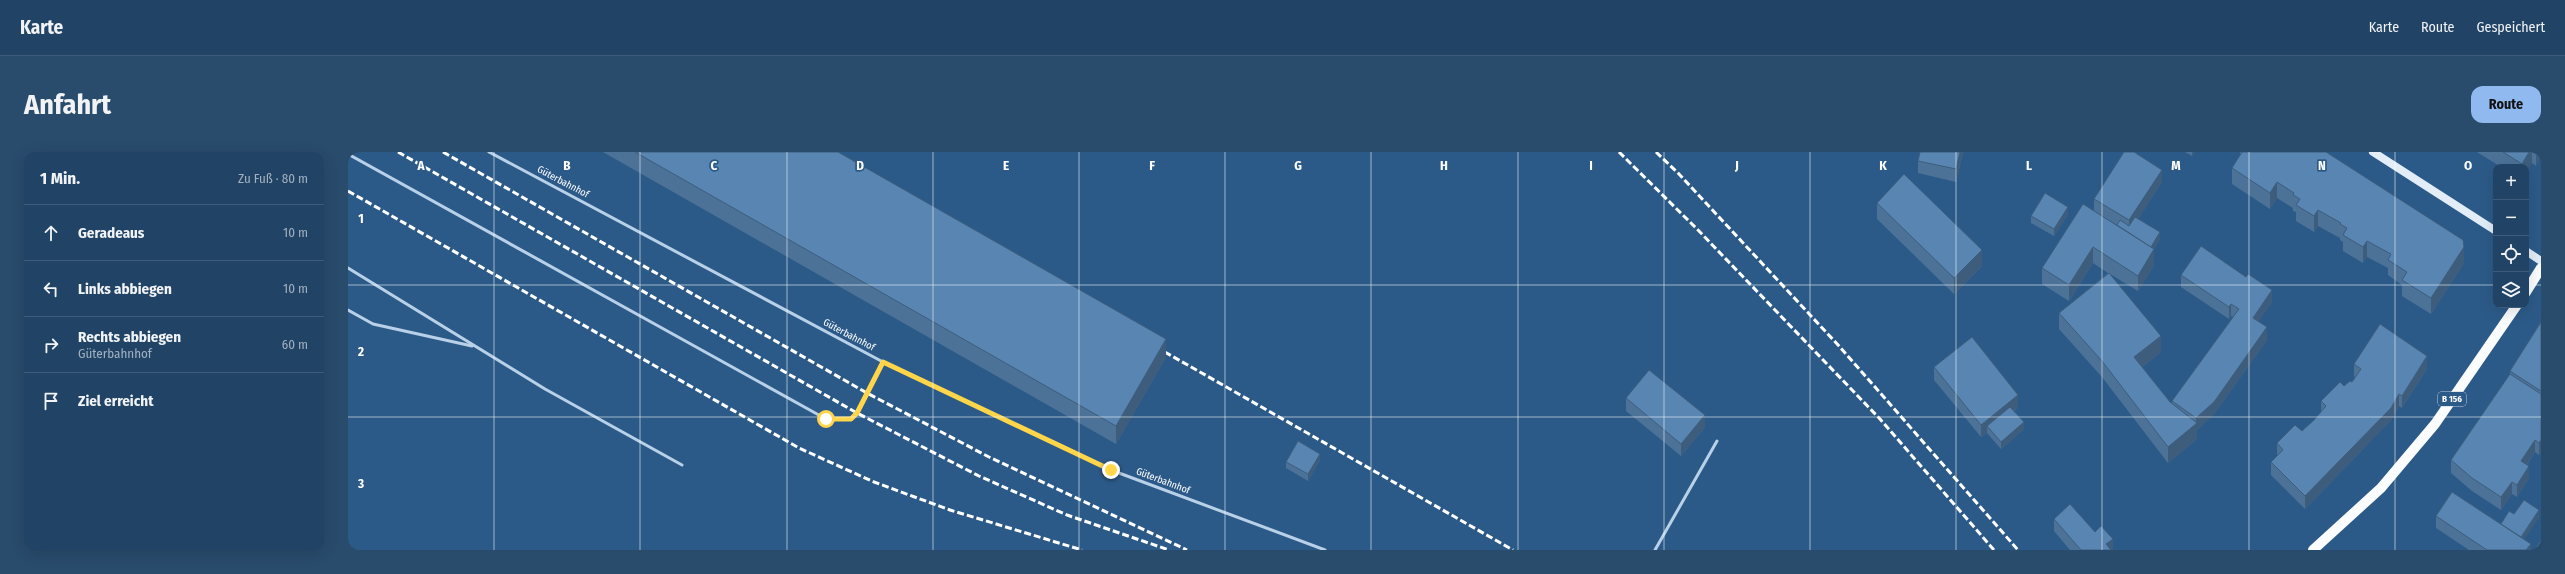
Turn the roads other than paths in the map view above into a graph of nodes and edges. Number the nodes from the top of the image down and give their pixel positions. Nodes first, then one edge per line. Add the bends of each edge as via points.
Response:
1 (489, 152) edge
2 (2373, 152) edge
3 (348, 154) edge
4 (2493, 229) edge
5 (2529, 253) edge
6 (2541, 261) edge
7 (348, 268) edge
8 (2541, 268) edge
9 (2529, 287) edge
10 (2515, 308) edge
11 (348, 310) edge
12 (476, 347) junction
13 (883, 362) junction
14 (1717, 441) dead end
15 (682, 465) dead end
16 (1325, 550) edge
17 (1654, 550) edge
18 (2313, 550) edge

1 - 13 lane, Güterbahnhof
2 - 4 street
3 - 13 lane via 826,419 851,419 857,413
5 - 6 street
7 - 12 lane
8 - 9 main road
10 - 18 main road, B 156 via 2435,424 2381,488
11 - 12 lane via 373,324
12 - 15 lane via 545,390
13 - 16 lane, Güterbahnhof via 1111,470
14 - 17 lane

